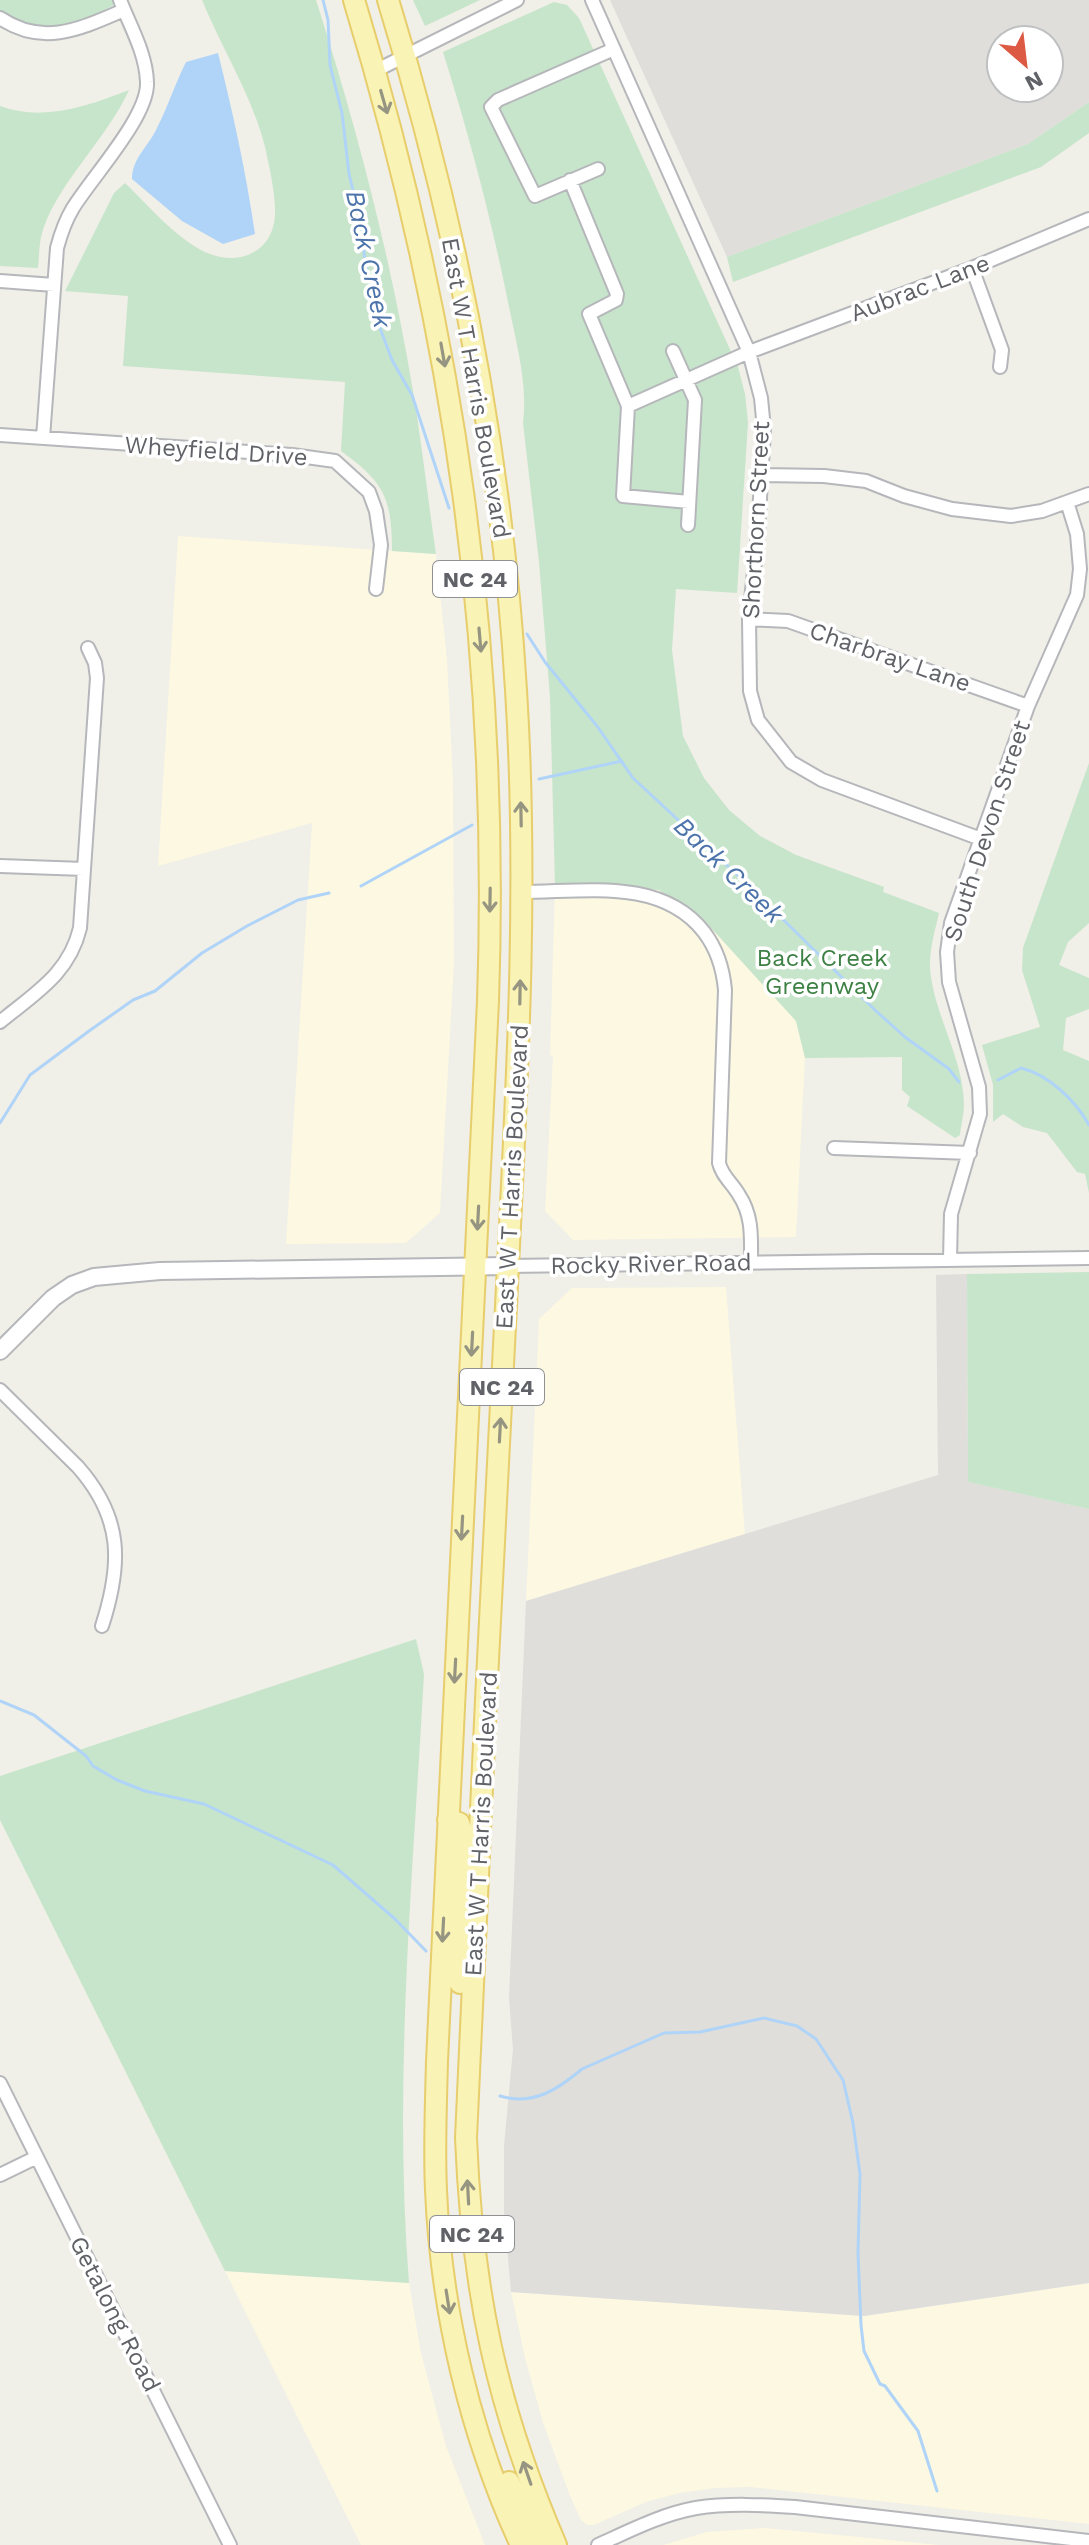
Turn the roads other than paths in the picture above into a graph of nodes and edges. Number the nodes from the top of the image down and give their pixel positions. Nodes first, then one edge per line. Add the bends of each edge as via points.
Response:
1 (354, 0) edge
2 (388, 0) edge
3 (517, 0) edge
4 (592, 0) edge
5 (122, 5) edge
6 (0, 18) edge
7 (614, 49) junction
8 (405, 56) junction
9 (375, 71) junction
10 (598, 169) dead end
11 (570, 180) junction
12 (1088, 220) edge
13 (972, 268) junction
14 (0, 281) edge
15 (54, 285) junction
16 (673, 351) dead end
17 (749, 352) junction
18 (1000, 367) dead end
19 (687, 381) junction
20 (628, 406) junction
21 (0, 435) edge
22 (43, 438) junction
23 (762, 475) junction
24 (1089, 494) edge
25 (689, 502) junction
26 (1067, 502) junction
27 (688, 525) dead end
28 (376, 589) dead end
29 (749, 619) junction
30 (88, 648) dead end
31 (1028, 706) junction
32 (981, 839) junction
33 (0, 866) edge
34 (84, 869) junction
35 (522, 892) junction
36 (0, 1022) edge
37 (834, 1148) dead end
38 (970, 1153) junction
39 (1089, 1258) edge
40 (950, 1260) junction
41 (751, 1263) junction
42 (508, 1266) junction
43 (475, 1267) junction
44 (0, 1351) edge
45 (0, 1390) edge
46 (102, 1626) dead end
47 (448, 1820) junction
48 (468, 2082) junction
49 (0, 2083) edge
50 (37, 2157) junction
51 (0, 2175) edge
52 (458, 2352) junction
53 (1089, 2541) edge
54 (230, 2545) edge
55 (521, 2545) edge
56 (539, 2545) edge
57 (556, 2545) edge
58 (598, 2545) edge

1 - 9 main road, East W T Harris Boulevard / NC 24
2 - 8 main road, East W T Harris Boulevard / NC 24
3 - 8 street
4 - 7 street, Shorthorn Street
5 - 6 street via 82,27 48,35 18,30
5 - 15 street via 145,62 143,106 62,228
7 - 11 street via 491,107 535,196
7 - 17 street, Shorthorn Street
8 - 9 street
35 -> 8 main road, East W T Harris Boulevard / NC 24 via 517,692 493,464 454,249
9 -> 43 main road, East W T Harris Boulevard / NC 24 via 439,337 467,511 482,662 490,904
10 - 11 street
11 - 20 street via 617,294 616,300 589,314
12 - 13 street, Aubrac Lane
13 - 17 street, Aubrac Lane
13 - 18 street via 1002,350
14 - 15 street
15 - 22 street
16 - 19 street
17 - 19 street, Aubrac Lane
17 - 23 street, Shorthorn Street via 761,398
19 - 20 street, Aubrac Lane
19 - 25 street via 695,400
20 - 25 street via 623,496
21 - 22 street, Wheyfield Drive
22 - 28 street, Wheyfield Drive via 335,461 369,492 376,511 381,545
23 - 26 street via 866,481 952,509 988,514 1011,516
23 - 29 street, Shorthorn Street
24 - 26 street
25 - 27 street
26 - 31 street, South Devon Street via 1077,534 1077,595
29 - 31 street, Charbray Lane via 788,621
29 - 32 street, Shorthorn Street via 750,691 758,720 791,762 822,780
30 - 34 street via 97,678
31 - 32 street, South Devon Street
32 - 38 street, South Devon Street via 951,923 947,952 949,982 979,1087 980,1114
33 - 34 street
34 - 36 street via 80,928 69,959
35 - 41 street via 650,895 682,909 712,944 725,990 719,1163 749,1216
42 -> 35 main road, East W T Harris Boulevard / NC 24
37 - 38 street
38 - 40 street, South Devon Street via 951,1214
39 - 40 street, Rocky River Road
40 - 41 street, Rocky River Road
41 - 42 street, Rocky River Road
42 - 43 street, Rocky River Road
48 -> 42 main road, East W T Harris Boulevard / NC 24
43 - 44 street, Rocky River Road via 94,1277 53,1298
43 -> 47 main road, East W T Harris Boulevard / NC 24
45 - 46 street via 78,1467 105,1507 115,1539 116,1572
47 - 48 main road via 459,1823 464,1839 460,2051
47 -> 52 main road, East W T Harris Boulevard / NC 24 via 435,2162 443,2270
57 -> 48 main road, East W T Harris Boulevard / NC 24 via 512,2433 484,2321 468,2198
49 - 50 street, Getalong Road
50 - 51 street
50 - 54 street, Getalong Road
52 - 55 main road, East W T Harris Boulevard / NC 24 via 482,2444
52 - 56 main road
53 - 58 street via 757,2505 694,2509

